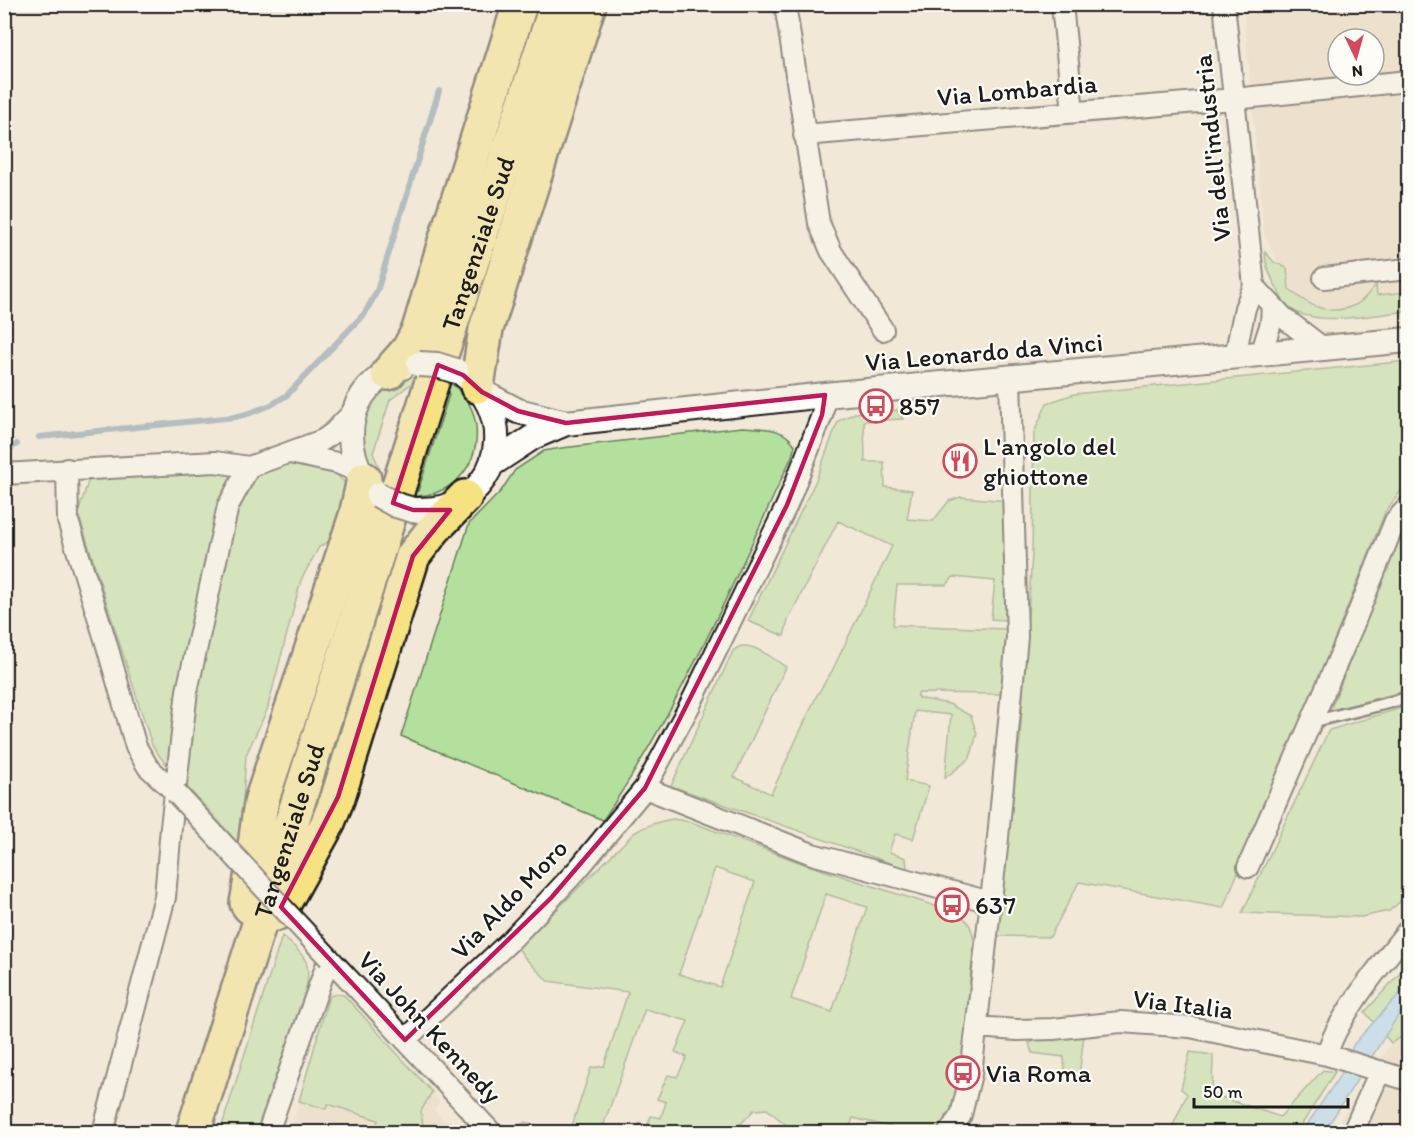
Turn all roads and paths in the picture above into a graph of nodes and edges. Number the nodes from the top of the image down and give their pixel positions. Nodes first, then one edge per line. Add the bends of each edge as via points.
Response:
1 (520, 4) edge
2 (557, 4) edge
3 (589, 4) edge
4 (785, 4) edge
5 (1062, 4) edge
6 (1224, 4) edge
7 (1408, 81) edge
8 (1234, 99) junction
9 (1073, 112) junction
10 (804, 135) junction
11 (1408, 269) edge
12 (1324, 278) dead end
13 (1254, 286) junction
14 (1272, 305) junction
15 (883, 330) dead end
16 (1408, 340) edge
17 (1323, 348) junction
18 (1261, 354) junction
19 (1235, 356) junction
20 (399, 369) junction
21 (1010, 378) junction
22 (476, 386) junction
23 (825, 395) junction
24 (355, 410) junction
25 (566, 423) junction
26 (287, 452) junction
27 (492, 464) junction
28 (249, 467) junction
29 (67, 469) junction
30 (4, 474) edge
31 (375, 483) junction
32 (465, 497) junction
33 (1408, 507) edge
34 (1408, 698) edge
35 (1311, 722) junction
36 (645, 788) junction
37 (176, 793) junction
38 (1248, 867) dead end
39 (990, 902) junction
40 (260, 920) junction
41 (1408, 930) edge
42 (329, 958) junction
43 (976, 1027) junction
44 (405, 1040) junction
45 (1327, 1055) junction
46 (1380, 1071) junction
47 (1408, 1080) edge
48 (103, 1132) edge
49 (193, 1132) edge
50 (268, 1132) edge
51 (491, 1132) edge
52 (949, 1132) edge
53 (1353, 1132) edge

1 - 20 highway via 419,330
2 - 31 highway, Tangenziale Sud
3 - 22 highway via 486,329
4 - 10 street
5 - 9 street
6 - 8 street, Via dell'industria
7 - 8 street, Via Lombardia
8 - 9 street, Via Lombardia
8 - 13 street, Via dell'industria
9 - 10 street, Via Lombardia
10 - 15 street via 819,223 831,251
11 - 12 street
13 - 14 street
13 - 19 street
14 - 17 street
14 - 18 street
16 - 17 street, Via Leonardo da Vinci
17 - 18 street, Via Leonardo da Vinci
18 - 19 street, Via Leonardo da Vinci
19 - 21 street, Via Leonardo da Vinci
20 - 22 street, bridge via 429,364 445,367
20 - 24 street via 370,387
21 - 23 street, Via Leonardo da Vinci
21 - 39 street via 1017,637
22 - 25 street, Via Leonardo da Vinci via 518,411
22 - 27 street via 492,409 496,428
23 - 25 street, Via Leonardo da Vinci
23 - 36 street, Via Aldo Moro via 822,415 787,505
24 - 26 street via 329,436
24 - 31 street via 353,456
25 - 27 street, Via Leonardo da Vinci via 533,436
26 - 28 street
26 - 31 street via 337,463
27 - 32 street via 478,486
28 - 29 street via 215,462
28 - 37 street via 228,506 187,691
29 - 30 street
29 - 37 street, Via John Kennedy via 68,521 135,747 148,767
31 - 32 street, bridge via 396,505 412,510 434,509
31 - 40 highway, Tangenziale Sud via 385,530
31 - 40 highway via 354,524 262,799 247,903
32 - 40 highway via 413,556 327,825 279,912
33 - 35 street via 1395,521
34 - 35 lane
35 - 38 street
36 - 39 street via 812,854
36 - 44 street, Via Aldo Moro via 551,898
37 - 42 street, Via John Kennedy, bridge
37 - 48 street via 165,897
39 - 43 street
40 - 49 highway, Tangenziale Sud
41 - 45 street via 1358,998 1333,1037
42 - 44 street, Via John Kennedy
42 - 50 street
43 - 45 street, Via Italia via 1053,1029 1121,1022 1190,1028
43 - 52 street via 961,1115
44 - 51 street, Via John Kennedy
45 - 46 street, Via Italia
46 - 47 street, Via Italia
46 - 53 street

